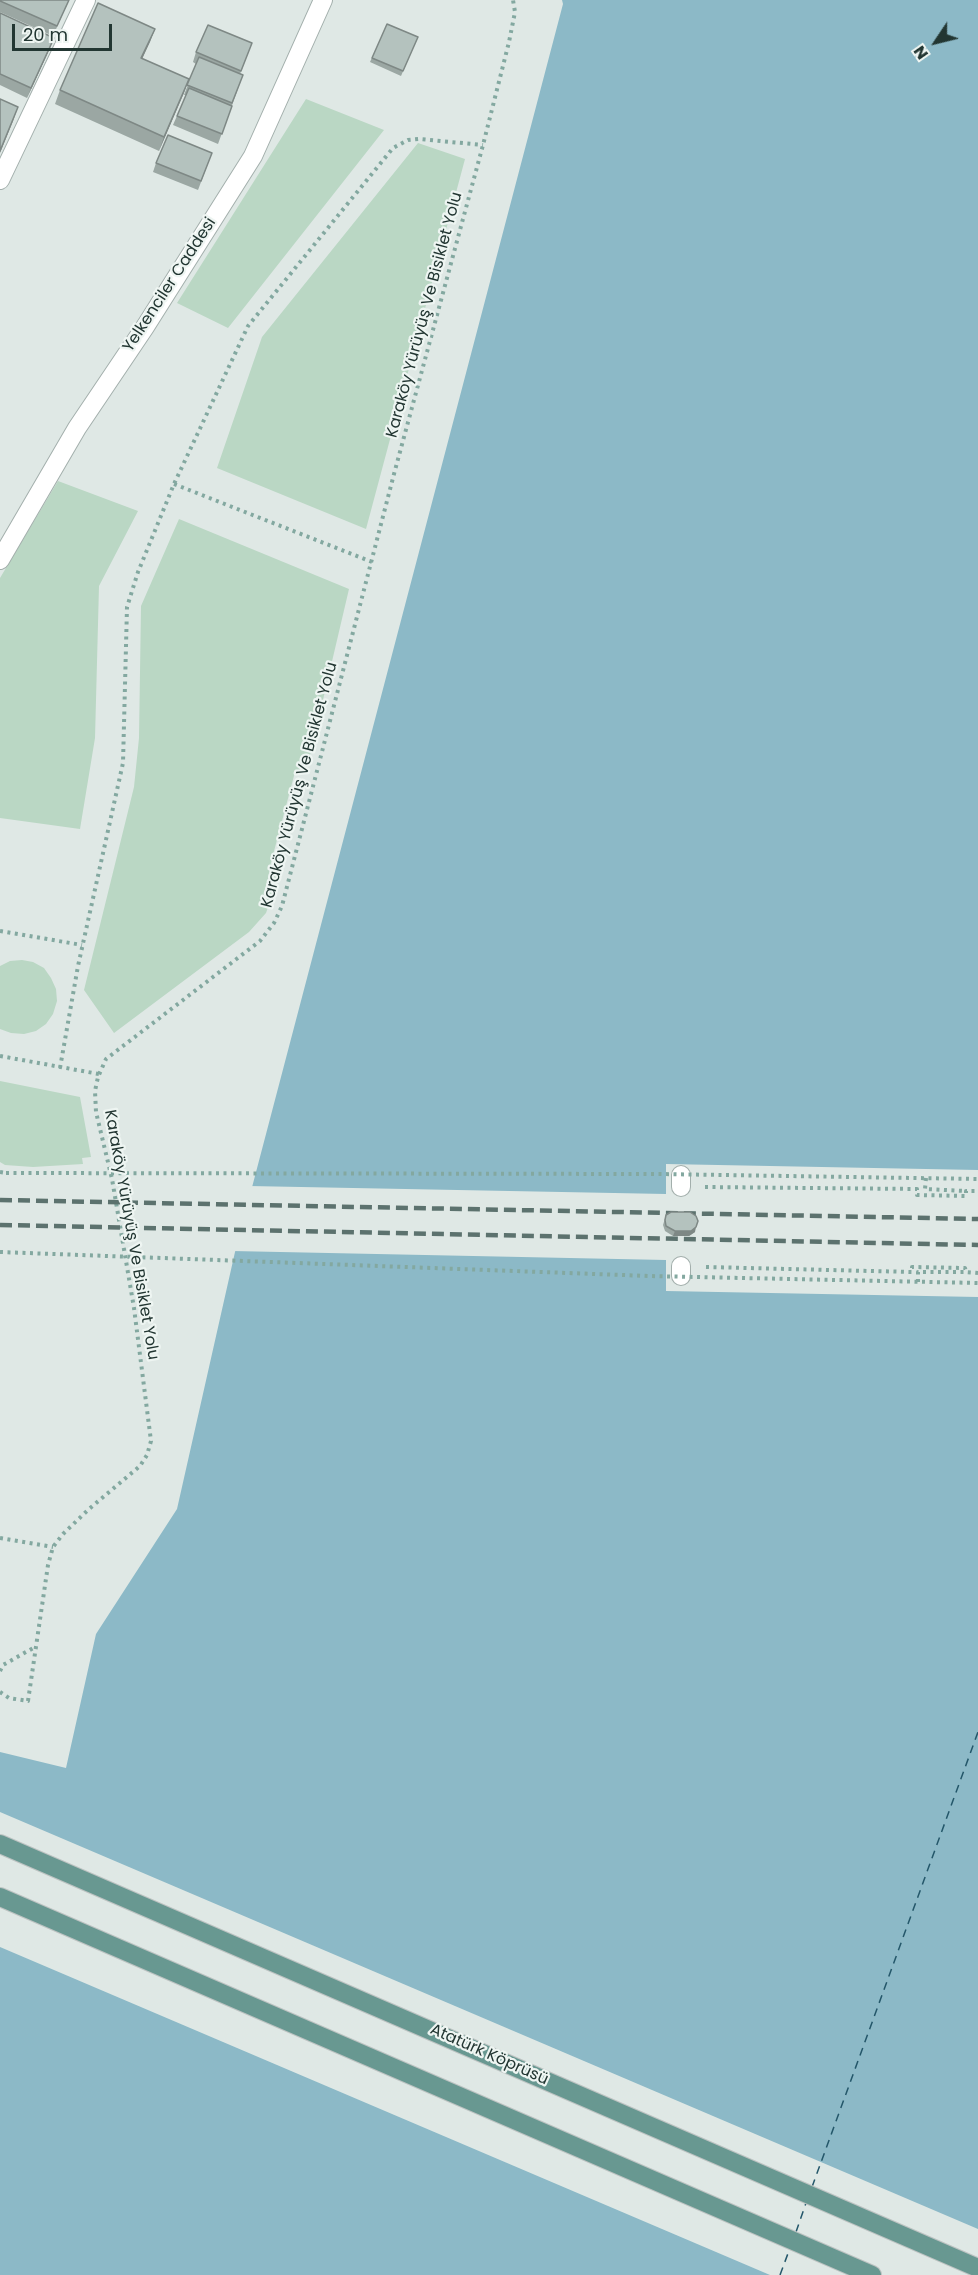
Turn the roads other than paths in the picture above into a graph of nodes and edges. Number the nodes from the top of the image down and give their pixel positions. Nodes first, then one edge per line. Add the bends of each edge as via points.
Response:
1 (86, 0) edge
2 (323, 0) edge
3 (0, 180) edge
4 (0, 560) edge
5 (0, 1844) edge
6 (0, 1897) edge
7 (978, 2268) edge
8 (872, 2275) edge

1 - 3 street
2 - 4 street, Yelkenciler Caddesi via 253,156 76,428
5 - 7 main road, Atatürk Köprüsü
6 - 8 main road

